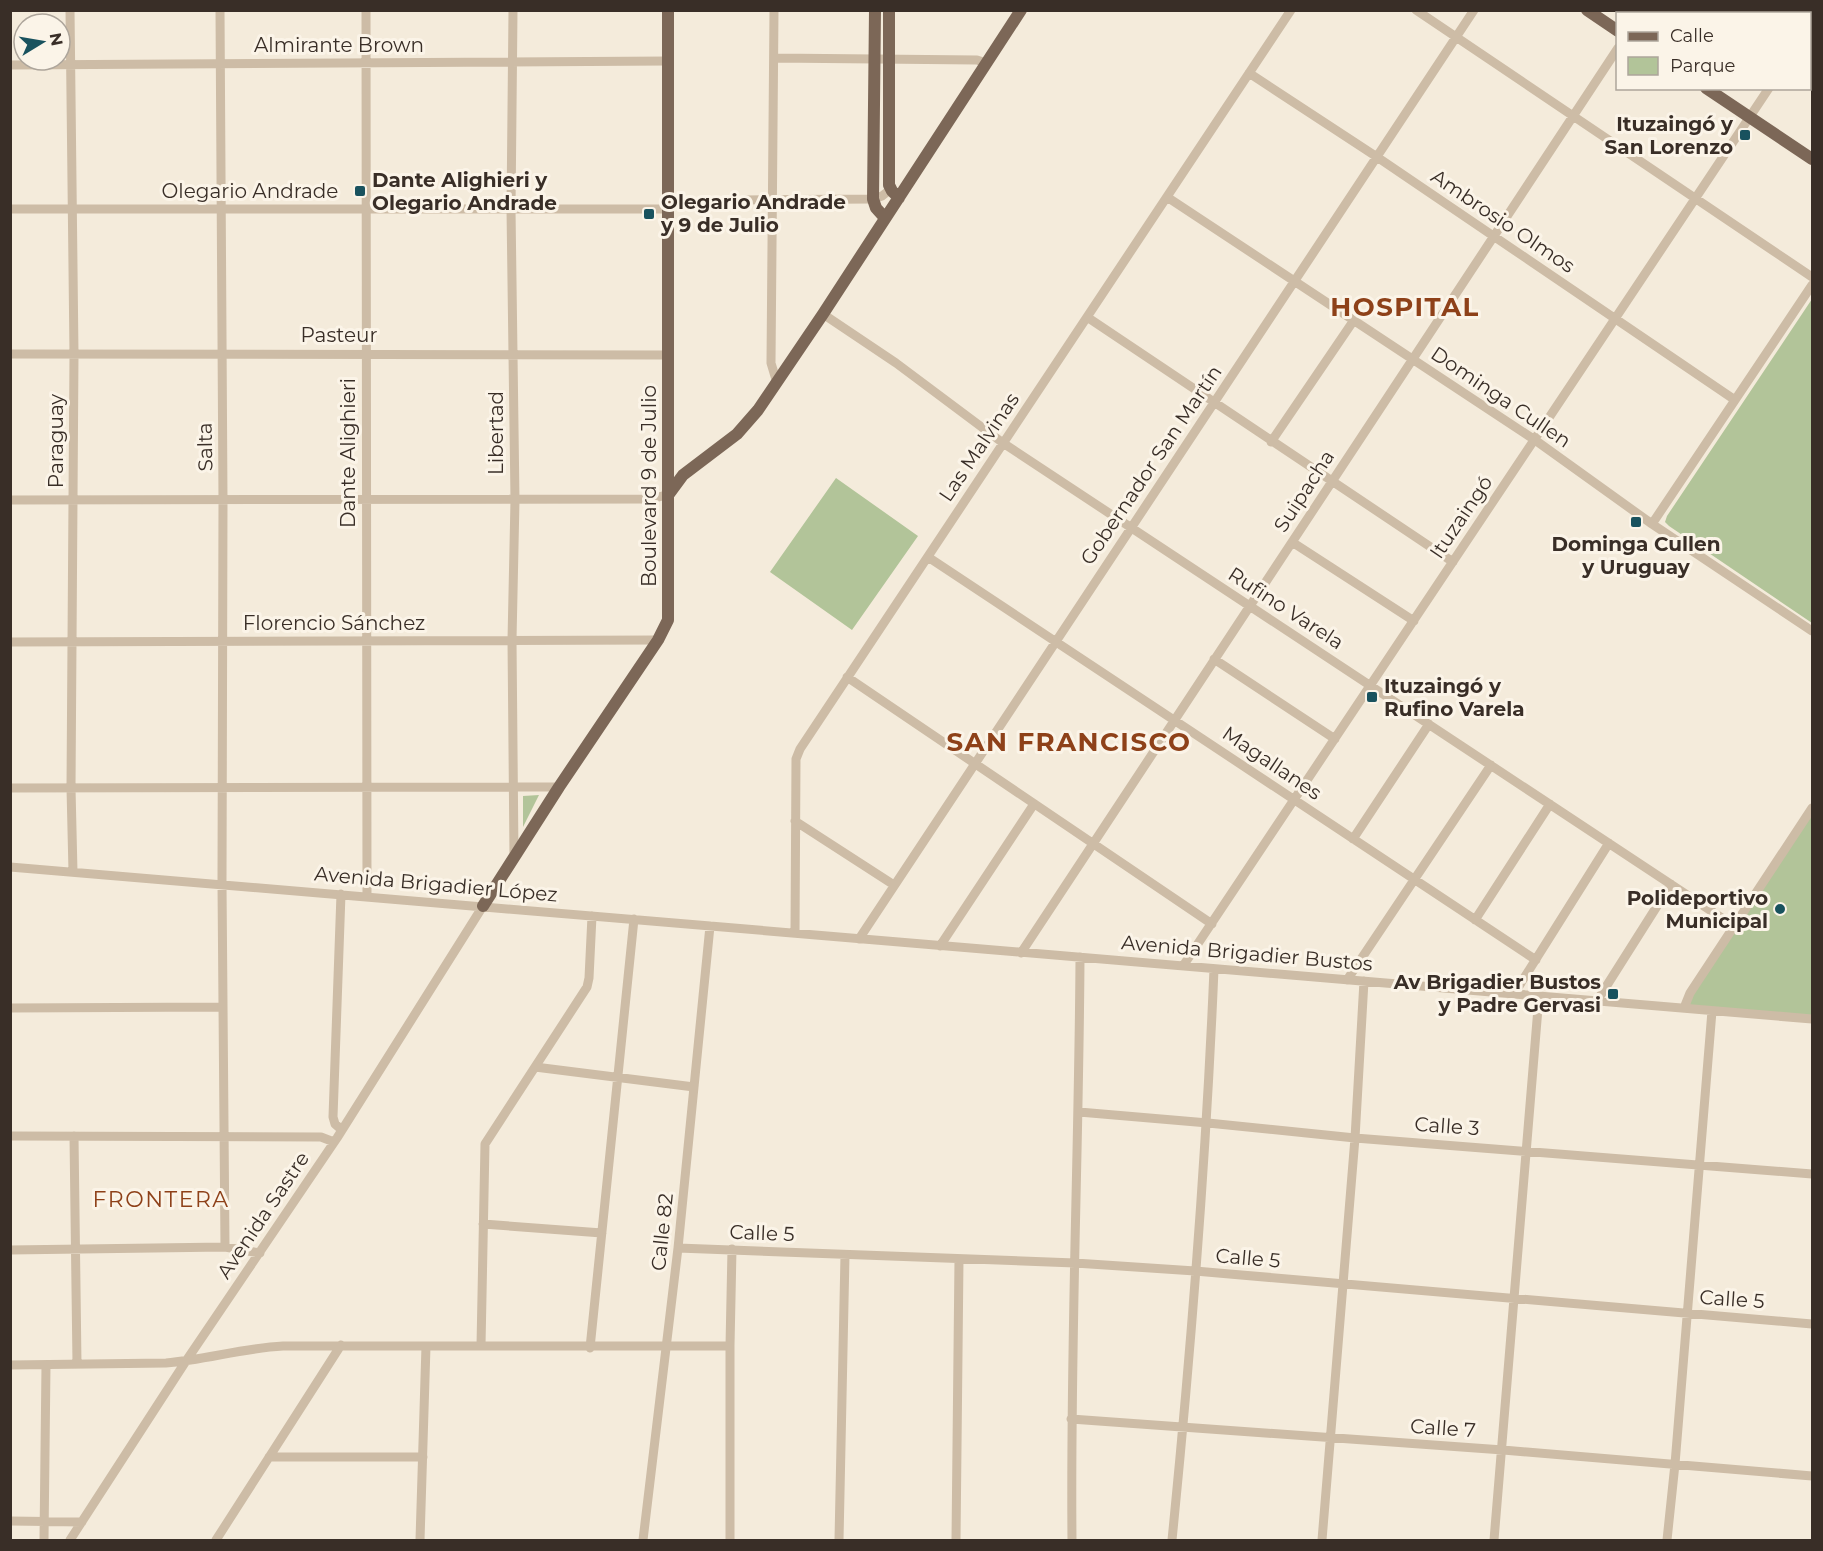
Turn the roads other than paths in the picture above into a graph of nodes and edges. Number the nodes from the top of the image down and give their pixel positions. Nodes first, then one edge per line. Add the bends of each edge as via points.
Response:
1 (220, 10) edge
2 (366, 10) edge
3 (513, 10) edge
4 (668, 10) edge
5 (774, 10) edge
6 (875, 10) edge
7 (889, 10) edge
8 (1021, 10) edge
9 (1291, 10) edge
10 (1416, 10) edge
11 (1474, 10) edge
12 (1587, 10) edge
13 (1616, 30) edge
14 (1456, 38) junction
15 (1616, 50) edge
16 (774, 58) junction
17 (875, 59) junction
18 (890, 60) junction
19 (668, 61) junction
20 (512, 62) junction
21 (220, 63) junction
22 (366, 63) junction
23 (986, 63) junction
24 (72, 64) edge
25 (69, 72) edge
26 (1249, 73) junction
27 (1709, 90) edge
28 (1768, 90) edge
29 (1574, 115) junction
30 (1750, 117) junction
31 (1377, 157) junction
32 (1812, 159) edge
33 (895, 193) junction
34 (1167, 197) junction
35 (1697, 197) junction
36 (873, 199) junction
37 (745, 200) dead end
38 (774, 200) junction
39 (10, 209) edge
40 (72, 209) junction
41 (220, 209) junction
42 (366, 209) junction
43 (512, 209) junction
44 (669, 209) junction
45 (885, 218) junction
46 (1493, 237) junction
47 (1812, 277) edge
48 (1294, 282) junction
49 (1812, 285) edge
50 (823, 314) junction
51 (1087, 317) junction
52 (1616, 319) junction
53 (1354, 320) junction
54 (366, 353) junction
55 (514, 353) junction
56 (10, 354) edge
57 (74, 354) junction
58 (222, 354) junction
59 (668, 355) junction
60 (1413, 358) junction
61 (777, 383) junction
62 (1735, 400) junction
63 (1214, 403) junction
64 (1535, 440) junction
65 (1271, 442) junction
66 (1004, 443) junction
67 (1332, 482) junction
68 (669, 494) junction
69 (10, 500) edge
70 (75, 500) junction
71 (223, 500) junction
72 (367, 500) junction
73 (515, 500) junction
74 (1652, 524) junction
75 (1131, 527) junction
76 (1292, 542) junction
77 (928, 556) junction
78 (1454, 562) junction
79 (1250, 606) junction
80 (1414, 621) junction
81 (1812, 631) edge
82 (512, 640) junction
83 (658, 640) junction
84 (223, 641) junction
85 (10, 642) edge
86 (72, 642) junction
87 (367, 642) junction
88 (1056, 642) junction
89 (1214, 659) junction
90 (847, 677) junction
91 (1371, 686) junction
92 (1174, 720) junction
93 (1429, 724) junction
94 (1335, 739) junction
95 (975, 764) junction
96 (1491, 765) junction
97 (513, 787) junction
98 (559, 787) junction
99 (10, 788) edge
100 (71, 788) junction
101 (224, 788) junction
102 (367, 788) junction
103 (1295, 800) junction
104 (1034, 804) junction
105 (1550, 804) junction
106 (1812, 808) edge
107 (795, 821) junction
108 (1353, 839) junction
109 (1610, 843) junction
110 (1093, 844) junction
111 (514, 856) junction
112 (10, 867) edge
113 (73, 872) junction
114 (1414, 880) junction
115 (222, 884) junction
116 (1671, 884) junction
117 (894, 885) junction
118 (341, 894) junction
119 (367, 896) junction
120 (483, 906) junction
121 (592, 916) junction
122 (634, 920) junction
123 (1475, 920) junction
124 (1212, 924) junction
125 (710, 926) junction
126 (1734, 926) junction
127 (795, 933) junction
128 (859, 939) junction
129 (940, 946) junction
130 (1021, 952) junction
131 (1080, 957) junction
132 (1536, 960) junction
133 (1183, 966) junction
134 (1214, 969) junction
135 (1347, 980) junction
136 (1364, 981) junction
137 (1514, 994) junction
138 (1539, 996) junction
139 (1597, 1001) junction
140 (223, 1007) junction
141 (10, 1008) edge
142 (1684, 1008) junction
143 (1712, 1011) junction
144 (1812, 1019) edge
145 (535, 1067) junction
146 (618, 1078) junction
147 (694, 1088) junction
148 (1080, 1112) junction
149 (1208, 1123) junction
150 (342, 1130) junction
151 (224, 1135) junction
152 (10, 1136) edge
153 (74, 1136) junction
154 (1354, 1138) junction
155 (334, 1142) junction
156 (1527, 1150) junction
157 (1699, 1164) junction
158 (1812, 1174) edge
159 (483, 1224) junction
160 (602, 1233) junction
161 (225, 1247) junction
162 (678, 1248) junction
163 (10, 1250) edge
164 (76, 1250) junction
165 (732, 1250) junction
166 (260, 1253) junction
167 (845, 1255) junction
168 (959, 1258) junction
169 (1075, 1263) junction
170 (1195, 1271) junction
171 (1342, 1285) junction
172 (1515, 1300) junction
173 (1687, 1314) junction
174 (1812, 1324) edge
175 (341, 1345) junction
176 (426, 1346) junction
177 (481, 1346) junction
178 (730, 1346) junction
179 (667, 1347) junction
180 (590, 1348) junction
181 (186, 1361) junction
182 (77, 1364) junction
183 (10, 1365) edge
184 (46, 1365) junction
185 (1071, 1419) junction
186 (1183, 1426) junction
187 (1330, 1438) junction
188 (1503, 1450) junction
189 (269, 1457) junction
190 (423, 1457) junction
191 (1675, 1464) junction
192 (1812, 1476) edge
193 (10, 1521) edge
194 (45, 1521) junction
195 (81, 1522) junction
196 (44, 1540) edge
197 (70, 1540) edge
198 (216, 1540) edge
199 (420, 1540) edge
200 (643, 1540) edge
201 (730, 1540) edge
202 (839, 1540) edge
203 (956, 1540) edge
204 (1072, 1540) edge
205 (1172, 1540) edge
206 (1322, 1540) edge
207 (1494, 1540) edge
208 (1667, 1540) edge

1 - 21 street, Salta
2 - 22 street, Dante Alighieri
3 - 20 street, Libertad
4 - 19 main road, Boulevard 9 de Julio
5 - 16 street
6 - 17 main road
7 - 18 main road
8 - 23 main road
9 - 26 street, Las Malvinas
10 - 14 street
11 - 14 street, Gobernador San Martín
12 - 13 main road
14 - 29 street
14 - 31 street, Gobernador San Martín
15 - 29 street, Suipacha
16 - 17 street
16 - 38 street
17 - 18 street
17 - 36 main road
18 - 23 street
18 - 33 main road via 889,185
19 - 20 street, Almirante Brown
19 - 44 main road, Boulevard 9 de Julio
20 - 22 street, Almirante Brown
20 - 43 street, Libertad
21 - 22 street, Almirante Brown
21 - 24 street, Almirante Brown
21 - 41 street, Salta
22 - 42 street, Dante Alighieri
23 - 33 main road
25 - 40 street, Paraguay
26 - 31 street, Ambrosio Olmos
26 - 34 street, Las Malvinas
27 - 30 main road
28 - 30 street, Ituzaingó
29 - 35 street
29 - 46 street, Suipacha
30 - 32 main road
30 - 35 street, Ituzaingó
31 - 46 street, Ambrosio Olmos
31 - 48 street, Gobernador San Martín
33 - 36 street
33 - 45 main road
34 - 48 street, Dominga Cullen
34 - 51 street, Las Malvinas
35 - 47 street
35 - 52 street, Ituzaingó
36 - 38 street
36 - 45 main road
37 - 38 street
38 - 61 street via 771,363
39 - 40 street, Olegario Andrade
40 - 41 street, Olegario Andrade
40 - 57 street, Paraguay
41 - 42 street, Olegario Andrade
41 - 58 street, Salta
42 - 43 street, Olegario Andrade
42 - 54 street, Dante Alighieri
43 - 44 street, Olegario Andrade
43 - 55 street, Libertad
44 - 59 main road, Boulevard 9 de Julio
45 - 50 main road
46 - 52 street, Ambrosio Olmos
46 - 60 street, Suipacha
48 - 53 street, Dominga Cullen
48 - 63 street, Gobernador San Martín
49 - 62 street
50 - 61 main road
50 - 66 street, Rufino Varela
51 - 63 street
51 - 66 street, Las Malvinas
52 - 62 street, Ambrosio Olmos
52 - 64 street, Ituzaingó
53 - 60 street, Dominga Cullen
53 - 65 street
54 - 55 street, Pasteur
54 - 58 street, Pasteur
54 - 72 street, Dante Alighieri
55 - 59 street, Pasteur
55 - 73 street, Libertad
56 - 57 street, Pasteur
57 - 58 street, Pasteur
57 - 70 street, Paraguay
58 - 71 street, Salta
59 - 68 main road, Boulevard 9 de Julio
60 - 64 street, Dominga Cullen
60 - 67 street, Suipacha
61 - 68 main road via 748,423 683,475
62 - 74 street
63 - 65 street
63 - 75 street, Gobernador San Martín
64 - 74 street, Dominga Cullen
64 - 78 street, Ituzaingó
65 - 67 street
66 - 75 street, Rufino Varela
66 - 77 street, Las Malvinas
67 - 76 street, Suipacha
67 - 78 street
68 - 73 street via 652,499
68 - 83 main road, Boulevard 9 de Julio via 670,606
69 - 70 street
70 - 71 street
70 - 86 street, Paraguay
71 - 72 street
71 - 84 street, Salta
72 - 73 street
72 - 87 street, Dante Alighieri
73 - 82 street, Libertad
74 - 81 street, Dominga Cullen
75 - 79 street, Rufino Varela
75 - 88 street, Gobernador San Martín
76 - 79 street, Suipacha
76 - 80 street
77 - 88 street, Magallanes
77 - 90 street, Las Malvinas
78 - 80 street, Ituzaingó
79 - 89 street, Suipacha
79 - 91 street, Rufino Varela
80 - 91 street, Ituzaingó
82 - 83 street, Florencio Sánchez
82 - 87 street, Florencio Sánchez
82 - 97 street, Libertad
83 - 98 main road, Boulevard 9 de Julio
84 - 86 street, Florencio Sánchez
84 - 87 street, Florencio Sánchez
84 - 101 street, Salta
85 - 86 street, Florencio Sánchez
86 - 100 street, Paraguay
87 - 102 street, Dante Alighieri
88 - 92 street, Magallanes
88 - 95 street, Gobernador San Martín
89 - 92 street, Suipacha
89 - 94 street
90 - 95 street
90 - 107 street, Las Malvinas via 796,759
91 - 93 street, Rufino Varela
91 - 94 street, Ituzaingó
92 - 103 street, Magallanes
92 - 110 street, Suipacha
93 - 96 street, Rufino Varela
93 - 108 street
94 - 103 street, Ituzaingó
95 - 104 street
95 - 117 street, Gobernador San Martín
96 - 105 street, Rufino Varela
96 - 114 street
97 - 98 street
97 - 102 street
97 - 111 street, Libertad
98 - 111 main road, Boulevard 9 de Julio
99 - 100 street
100 - 101 street
100 - 113 street, Paraguay
101 - 102 street
101 - 115 street, Salta
102 - 119 street, Dante Alighieri
103 - 108 street, Magallanes
103 - 124 street, Ituzaingó
104 - 110 street
104 - 129 street
105 - 109 street, Rufino Varela
105 - 123 street
106 - 126 street
107 - 117 street
107 - 127 street, Las Malvinas
108 - 114 street, Magallanes
109 - 116 street, Rufino Varela
109 - 132 street
110 - 124 street
110 - 130 street, Suipacha
111 - 120 main road, Boulevard 9 de Julio
112 - 113 street, Avenida Brigadier López
113 - 115 street, Avenida Brigadier López
114 - 123 street, Magallanes
114 - 135 street
115 - 118 street, Avenida Brigadier López
115 - 140 street, Salta
116 - 126 street, Rufino Varela
116 - 139 street
117 - 128 street, Gobernador San Martín
118 - 119 street, Avenida Brigadier López
118 - 150 street via 333,1117
119 - 120 street, Avenida Brigadier López
120 - 121 street, Avenida Brigadier López
120 - 150 street, Avenida Sastre
121 - 122 street, Avenida Brigadier López
121 - 145 street via 587,987
122 - 125 street, Avenida Brigadier López
122 - 146 street
123 - 132 street, Magallanes
124 - 133 street, Ituzaingó
125 - 127 street, Avenida Brigadier López
125 - 147 street, Calle 82
126 - 142 street
127 - 128 street, Avenida Brigadier López
128 - 129 street, Avenida Brigadier Bustos
129 - 130 street, Avenida Brigadier Bustos
130 - 131 street, Avenida Brigadier Bustos
131 - 133 street, Avenida Brigadier Bustos
131 - 148 street
132 - 137 street
133 - 134 street, Avenida Brigadier Bustos
134 - 135 street, Avenida Brigadier Bustos
134 - 149 street
135 - 136 street, Avenida Brigadier Bustos
136 - 137 street, Avenida Brigadier Bustos
136 - 154 street
137 - 138 street, Avenida Brigadier Bustos
138 - 139 street, Avenida Brigadier Bustos
138 - 156 street
139 - 142 street, Avenida Brigadier Bustos
140 - 141 street
140 - 151 street, Salta
142 - 143 street, Avenida Brigadier Bustos
143 - 144 street, Avenida Brigadier Bustos
143 - 157 street
145 - 146 street
145 - 159 street via 485,1144
146 - 147 street
146 - 160 street
147 - 162 street, Calle 82
148 - 149 street, Calle 3
148 - 169 street
149 - 154 street, Calle 3
149 - 170 street
150 - 155 street, Avenida Sastre
151 - 153 street
151 - 155 street via 321,1137
151 - 161 street, Salta
152 - 153 street
153 - 164 street
154 - 156 street, Calle 3
154 - 171 street
155 - 166 street, Avenida Sastre
156 - 157 street, Calle 3
156 - 172 street
157 - 158 street, Calle 3
157 - 173 street
159 - 160 street
159 - 177 street
160 - 180 street
161 - 164 street
161 - 166 street
162 - 165 street, Calle 5
162 - 179 street, Calle 82
163 - 164 street
164 - 182 street
165 - 167 street, Calle 5
165 - 178 street
166 - 181 street, Avenida Sastre
167 - 168 street, Calle 5
167 - 202 street
168 - 169 street, Calle 5
168 - 203 street
169 - 170 street, Calle 5
169 - 185 street
170 - 171 street, Calle 5
170 - 186 street
171 - 172 street, Calle 5
171 - 187 street
172 - 173 street, Calle 5
172 - 188 street
173 - 174 street, Calle 5
173 - 191 street
175 - 176 street
175 - 181 street via 255,1347
175 - 189 street
176 - 177 street
176 - 190 street
177 - 180 street
178 - 179 street
178 - 201 street
179 - 180 street
179 - 200 street, Calle 82
181 - 182 street
181 - 195 street, Avenida Sastre
182 - 184 street
183 - 184 street
184 - 194 street
185 - 186 street, Calle 7
185 - 204 street
186 - 187 street, Calle 7
186 - 205 street
187 - 188 street, Calle 7
187 - 206 street
188 - 191 street, Calle 7
188 - 207 street
189 - 190 street
189 - 198 street
190 - 199 street
191 - 192 street, Calle 7
191 - 208 street
193 - 194 street
194 - 195 street
194 - 196 street
195 - 197 street, Avenida Sastre

